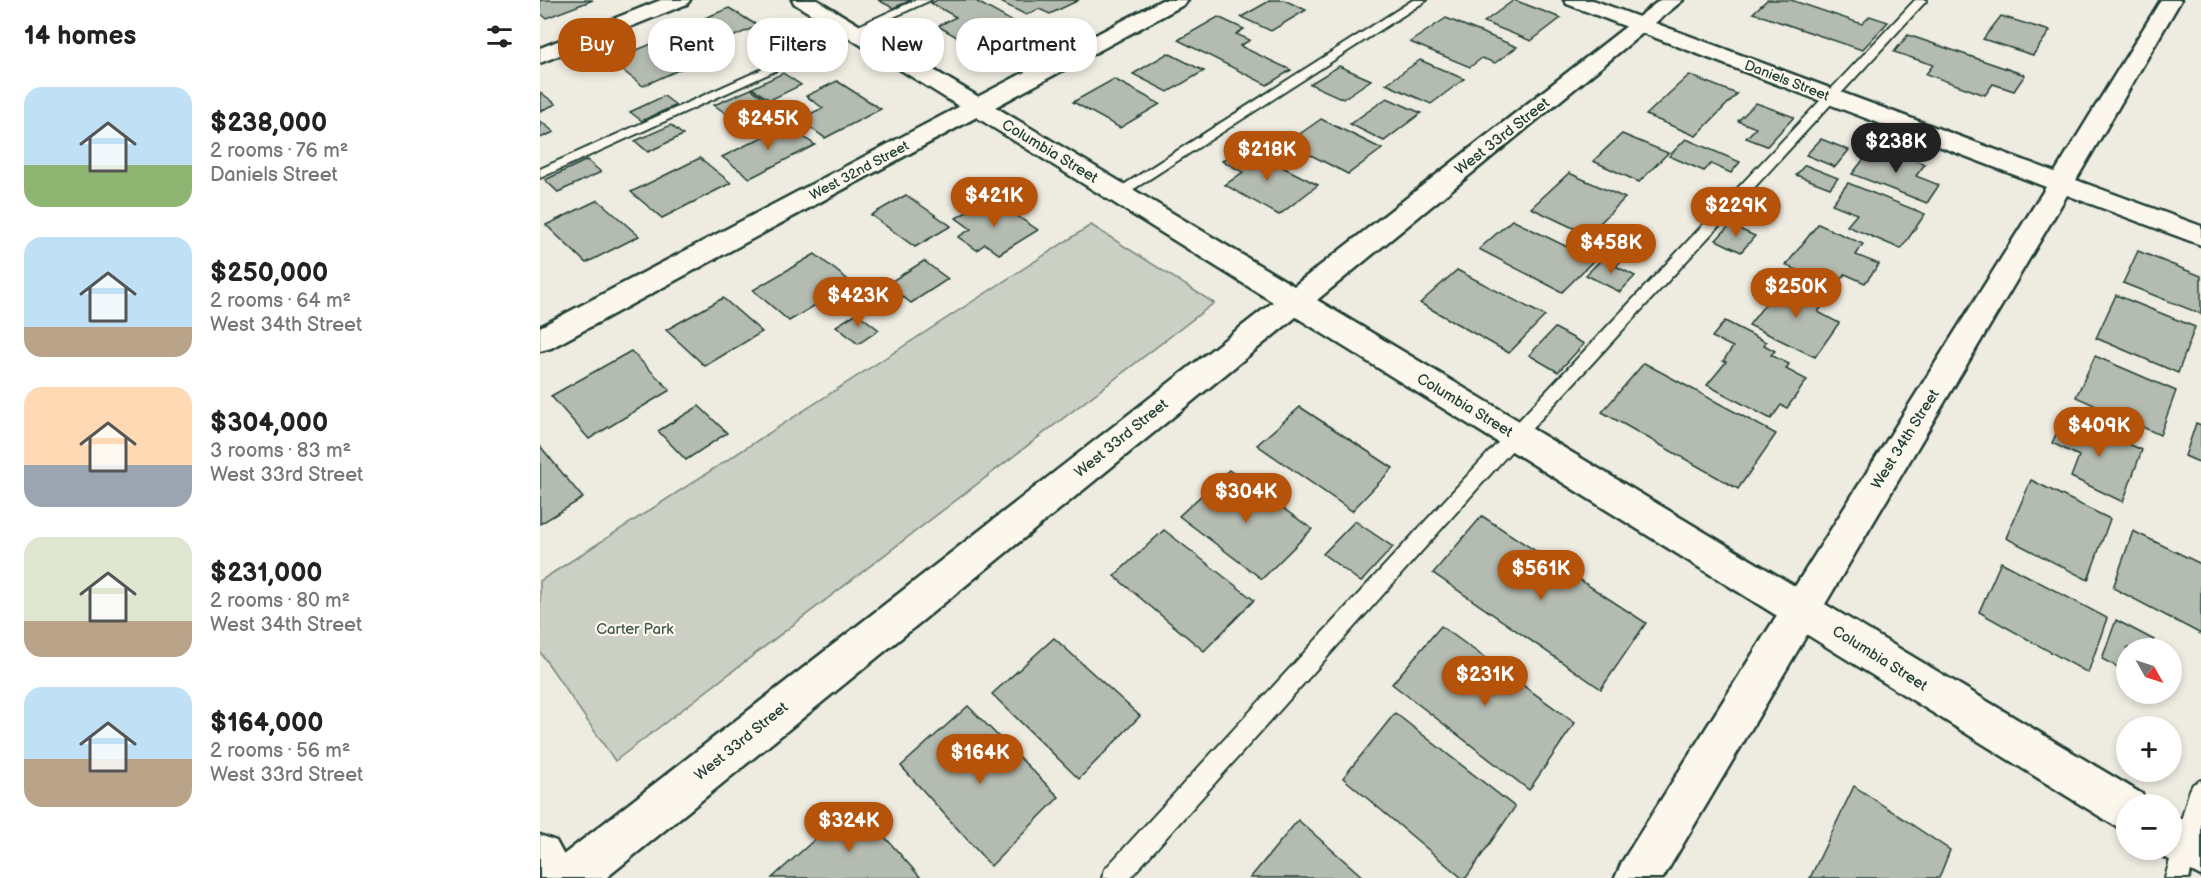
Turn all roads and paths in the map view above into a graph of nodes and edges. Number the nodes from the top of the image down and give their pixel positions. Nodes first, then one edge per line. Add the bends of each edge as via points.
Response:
1 (681, 0) edge
2 (802, 0) edge
3 (926, 0) edge
4 (1178, 0) edge
5 (1421, 0) edge
6 (1575, 0) edge
7 (1673, 0) edge
8 (1921, 0) edge
9 (2171, 0) edge
10 (1642, 26) junction
11 (856, 32) junction
12 (540, 56) edge
13 (1832, 97) junction
14 (978, 107) junction
15 (540, 174) edge
16 (2062, 184) junction
17 (1118, 193) junction
18 (2201, 236) edge
19 (1293, 300) junction
20 (540, 340) edge
21 (1516, 436) junction
22 (1800, 609) junction
23 (2201, 792) edge
24 (2116, 802) edge
25 (2184, 854) edge
26 (540, 857) edge
27 (553, 878) edge
28 (570, 878) edge
29 (1114, 878) edge
30 (1638, 878) edge

1 - 12 street
2 - 11 street, Columbia Street
3 - 11 lane
4 - 14 street, West 32nd Street
5 - 17 lane
6 - 10 street, Daniels Street
7 - 10 street, West 33rd Street
8 - 13 lane
9 - 16 street, West 34th Street
10 - 13 street, Daniels Street
10 - 19 street, West 33rd Street
11 - 14 street, Columbia Street
11 - 15 lane
13 - 16 street, Daniels Street
13 - 21 lane
14 - 17 street, Columbia Street
14 - 20 street, West 32nd Street
16 - 18 street, Daniels Street
16 - 22 street, West 34th Street
17 - 19 street, Columbia Street
19 - 21 street, Columbia Street
19 - 28 street, West 33rd Street
21 - 22 street, Columbia Street
21 - 29 lane
22 - 24 street, Columbia Street
22 - 30 street, West 34th Street
23 - 25 lane
26 - 27 street

